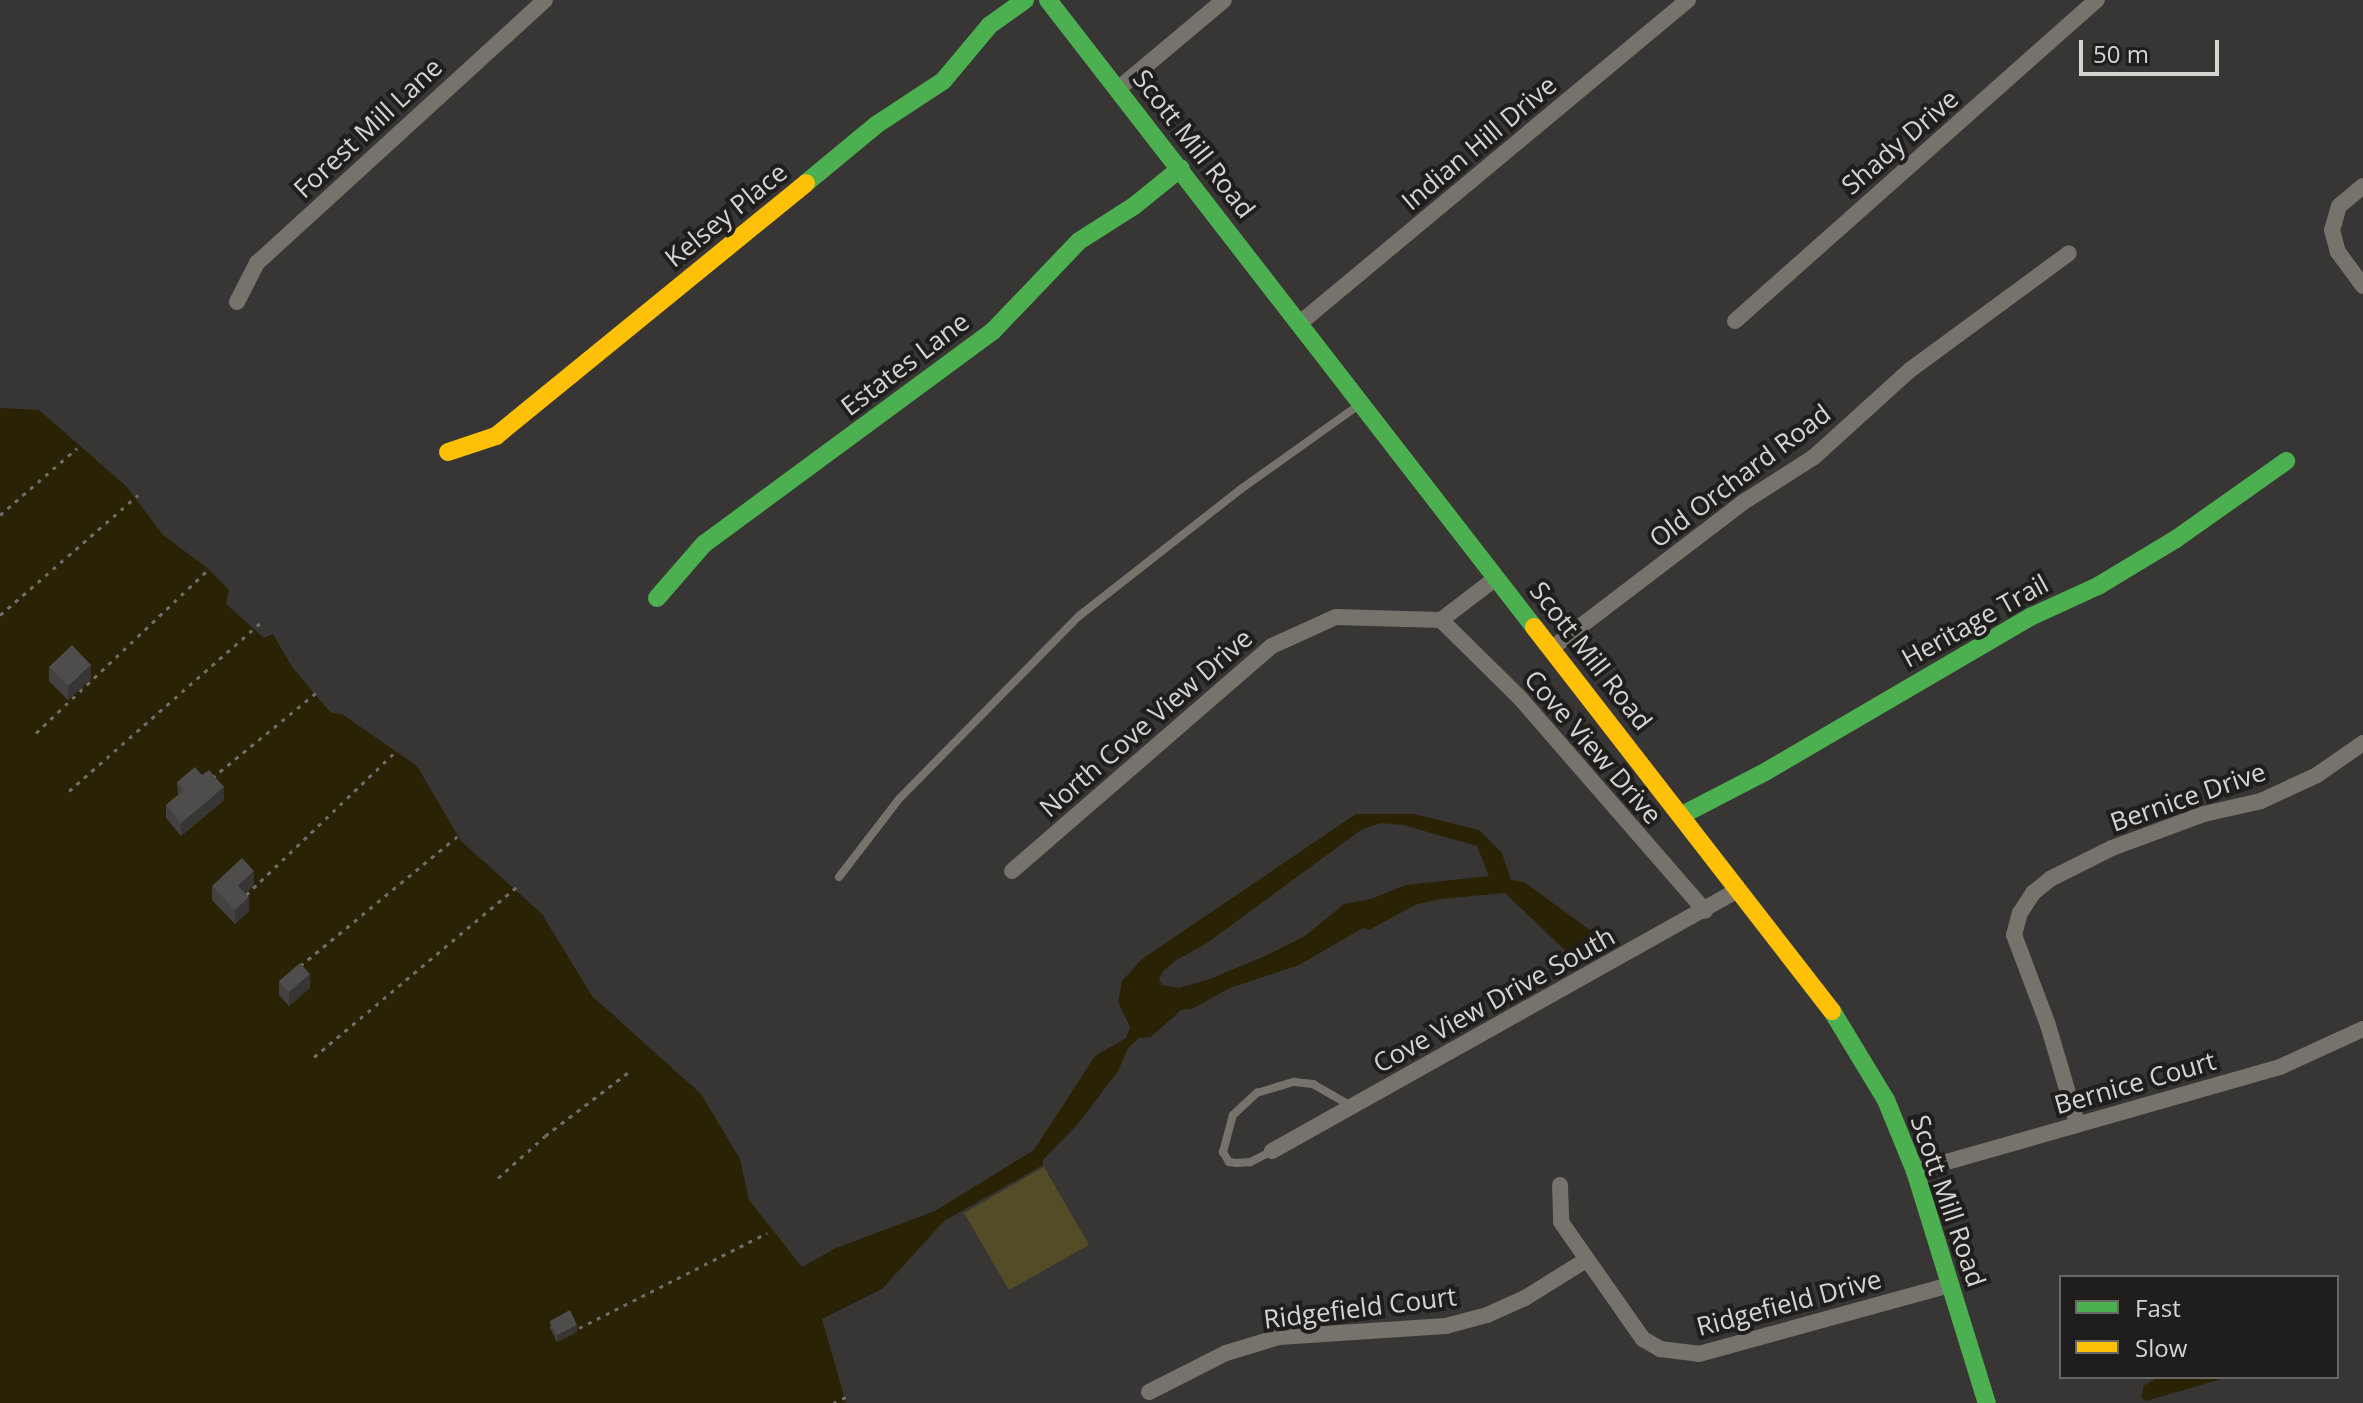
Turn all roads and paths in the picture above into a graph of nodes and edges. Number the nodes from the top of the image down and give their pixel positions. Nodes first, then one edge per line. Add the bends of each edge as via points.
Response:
1 (545, 0) edge
2 (1025, 0) edge
3 (1048, 0) edge
4 (1224, 0) edge
5 (1688, 0) edge
6 (2097, 0) edge
7 (1118, 89) junction
8 (1181, 168) junction
9 (2363, 186) edge
10 (2069, 253) dead end
11 (2363, 286) edge
12 (237, 302) dead end
13 (1735, 321) dead end
14 (1300, 323) junction
15 (1361, 403) junction
16 (77, 448) dead end
17 (448, 452) dead end
18 (2286, 461) dead end
19 (138, 495) dead end
20 (0, 515) edge
21 (209, 569) dead end
22 (1496, 578) junction
23 (657, 598) dead end
24 (0, 615) edge
25 (1441, 620) junction
26 (260, 623) dead end
27 (1552, 648) junction
28 (317, 692) dead end
29 (36, 733) dead end
30 (2363, 743) edge
31 (397, 750) dead end
32 (201, 787) edge
33 (69, 791) dead end
34 (1682, 815) junction
35 (460, 834) dead end
36 (1012, 871) dead end
37 (839, 877) dead end
38 (518, 886) dead end
39 (1738, 890) junction
40 (241, 900) edge
41 (1705, 911) junction
42 (300, 966) edge
43 (2363, 1029) edge
44 (314, 1057) dead end
45 (630, 1071) dead end
46 (1352, 1107) junction
47 (2077, 1123) junction
48 (1272, 1151) joint
49 (1915, 1171) junction
50 (498, 1178) dead end
51 (1560, 1185) dead end
52 (767, 1233) dead end
53 (1586, 1260) junction
54 (1950, 1285) junction
55 (579, 1328) edge
56 (1149, 1392) dead end
57 (848, 1396) dead end
58 (833, 1403) edge
59 (1987, 1403) edge

1 - 12 street, Forest Mill Lane via 257,263
2 - 17 street, Kelsey Place via 990,25 943,81 876,125 496,436
3 - 7 street, Scott Mill Road
4 - 7 street
5 - 14 street, Indian Hill Drive
6 - 13 street, Shady Drive
7 - 8 street, Scott Mill Road
8 - 14 street, Scott Mill Road
8 - 23 street, Estates Lane via 1079,241 993,331 704,544
9 - 11 street via 2339,206 2332,230 2338,252
10 - 27 street, Old Orchard Road via 1910,370 1814,457 1742,503
14 - 15 street, Scott Mill Road
15 - 22 street, Scott Mill Road
15 - 37 lane via 1079,616 899,799
16 - 20 path
18 - 34 street, Heritage Trail via 2176,539 2098,586 2030,617
19 - 24 path
21 - 29 path
22 - 25 street
22 - 27 street, Scott Mill Road
25 - 36 street, North Cove View Drive via 1336,617 1272,646
25 - 41 street, Cove View Drive via 1520,698
26 - 33 path
27 - 34 street, Scott Mill Road
28 - 32 path
30 - 47 street, Bernice Drive via 2317,775 2261,801 2204,814 2112,848 2033,893 2014,935
31 - 40 path
34 - 39 street, Scott Mill Road
35 - 42 path
38 - 44 path
39 - 41 street, Cove View Drive South
39 - 49 street, Scott Mill Road via 1856,1046 1886,1100
41 - 46 street, Cove View Drive South
43 - 47 street, Bernice Court via 2280,1067
45 - 50 path
46 - 48 street, Cove View Drive South
46 - 48 lane via 1313,1084 1294,1082 1257,1093 1233,1115 1223,1152 1229,1162 1237,1163
47 - 49 street, Bernice Court
49 - 54 street, Scott Mill Road
51 - 53 street via 1561,1222
52 - 55 path
53 - 54 street, Ridgefield Drive via 1643,1339 1677,1354 1699,1354
53 - 56 street, Ridgefield Court via 1487,1315 1446,1326 1279,1337 1226,1353
54 - 59 street, Scott Mill Road
57 - 58 path

